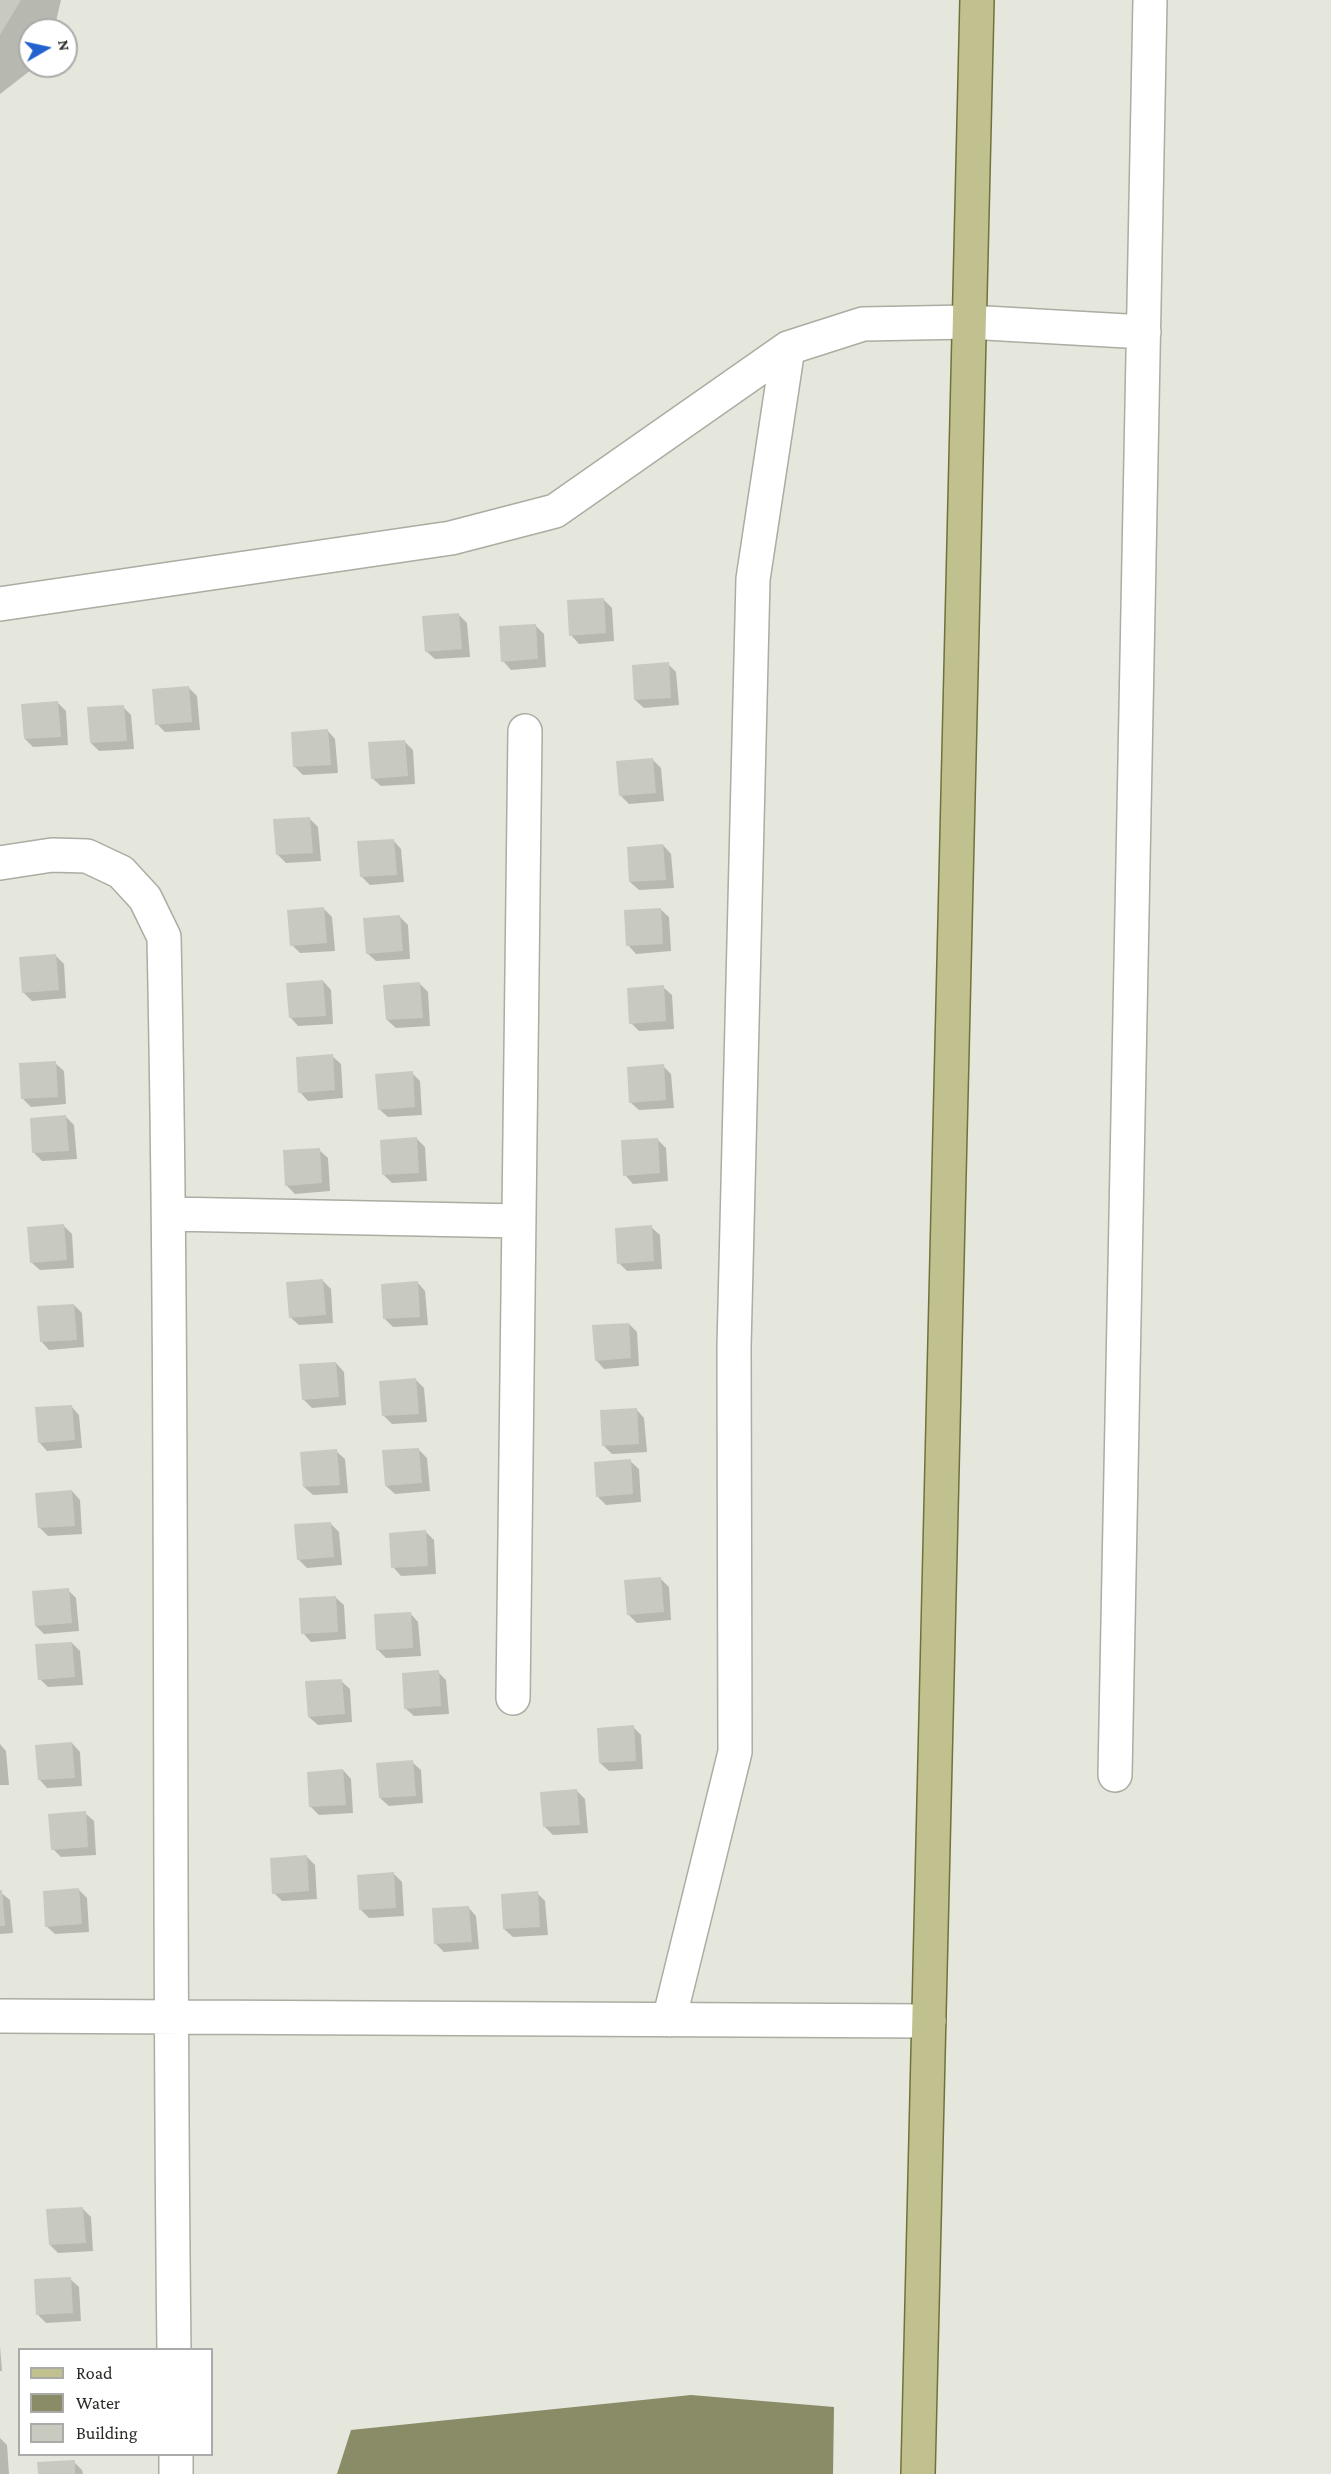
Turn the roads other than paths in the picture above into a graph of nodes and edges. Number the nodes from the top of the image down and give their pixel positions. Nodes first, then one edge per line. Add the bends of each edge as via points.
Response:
1 (977, 0) edge
2 (1150, 0) edge
3 (968, 322) junction
4 (1144, 332) junction
5 (788, 348) junction
6 (0, 604) edge
7 (525, 731) dead end
8 (0, 863) edge
9 (170, 1214) junction
10 (519, 1221) junction
11 (513, 1698) dead end
12 (1115, 1775) dead end
13 (0, 2016) edge
14 (170, 2017) junction
15 (669, 2020) junction
16 (929, 2021) junction
17 (174, 2348) edge
18 (176, 2456) edge
19 (176, 2474) edge
20 (918, 2474) edge

1 - 3 main road
2 - 4 street
3 - 4 street
3 - 5 street via 863,324
3 - 16 main road
4 - 12 street
5 - 6 street via 555,511 451,538
5 - 15 street via 753,579 734,1347 735,1752
7 - 10 street
8 - 9 street via 52,855 87,856 121,872 145,898 164,937
9 - 10 street
9 - 14 street
10 - 11 street
13 - 14 street
14 - 15 street
14 - 17 street
15 - 16 street
16 - 20 main road
18 - 19 street

